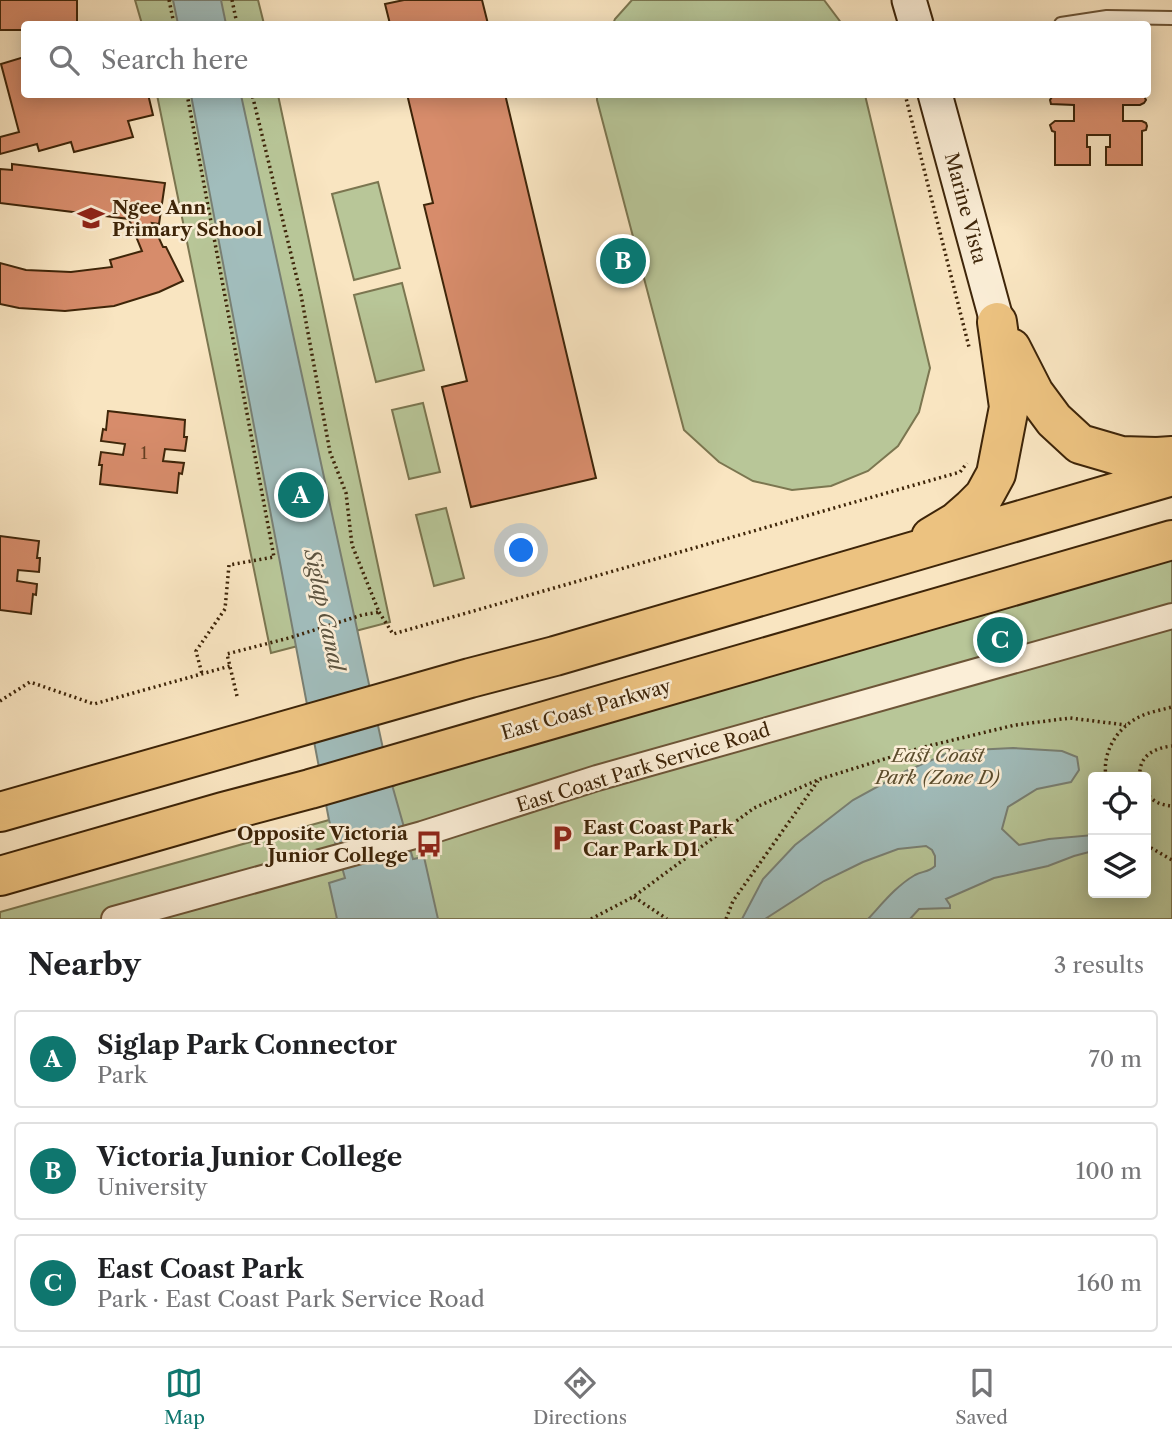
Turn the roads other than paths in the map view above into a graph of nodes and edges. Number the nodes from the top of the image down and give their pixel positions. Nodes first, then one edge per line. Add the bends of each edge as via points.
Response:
1 (909, 0) edge
2 (1172, 18) edge
3 (915, 21) edge
4 (1081, 21) edge
5 (936, 98) edge
6 (997, 322) junction
7 (1172, 456) edge
8 (1172, 476) edge
9 (1172, 540) edge
10 (902, 555) junction
11 (1172, 616) edge
12 (0, 812) edge
13 (0, 876) edge
14 (114, 919) edge

1 - 3 street
2 - 4 lane
5 - 6 street, Marine Vista
6 - 7 highway via 1034,393 1080,444 1121,456
6 - 10 highway via 1009,407 996,474 984,496 956,522
8 - 10 highway
9 - 13 highway, East Coast Parkway
10 - 12 highway
11 - 14 street, East Coast Park Service Road

